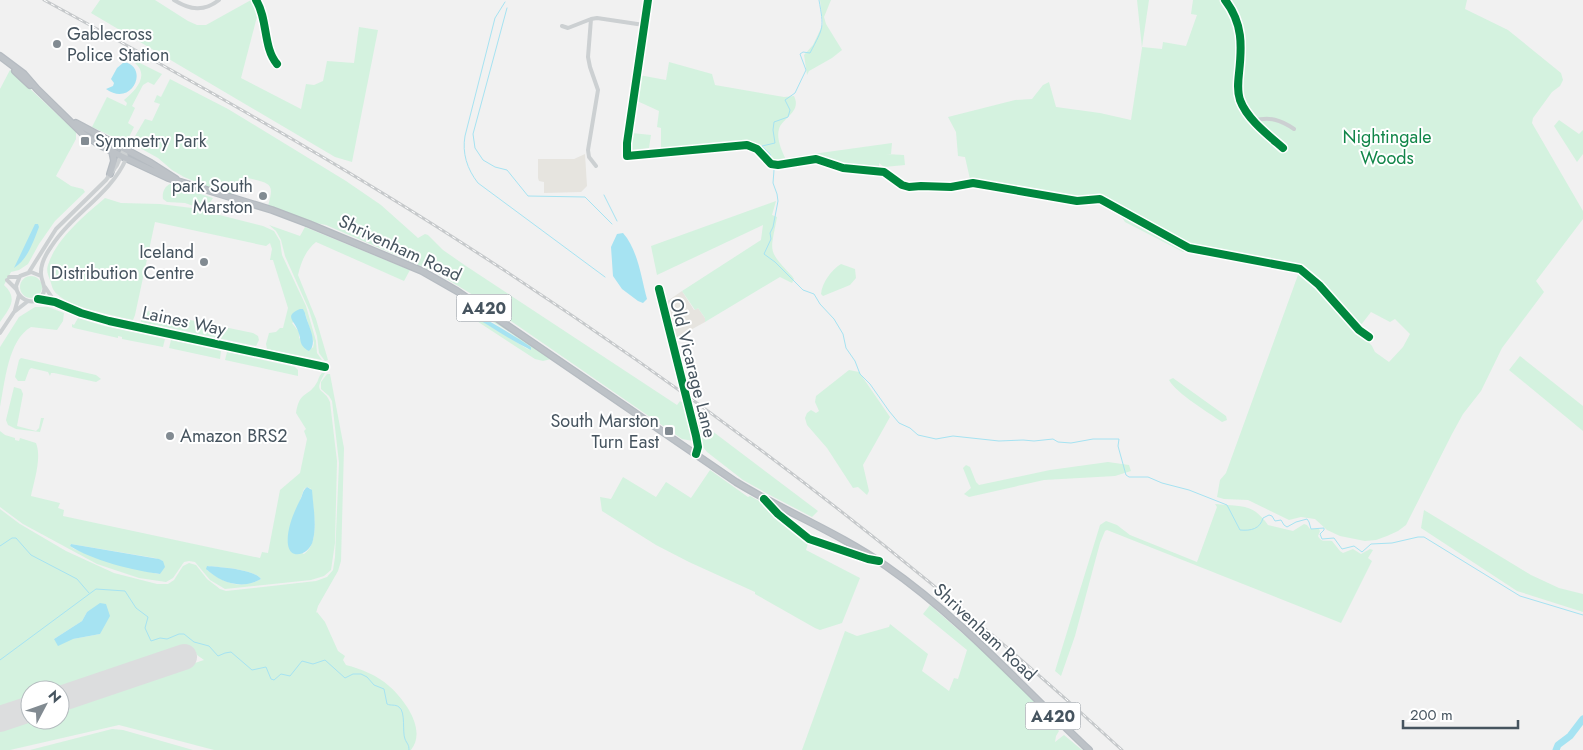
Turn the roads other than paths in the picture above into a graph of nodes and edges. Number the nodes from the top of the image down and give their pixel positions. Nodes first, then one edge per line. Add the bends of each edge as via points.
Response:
1 (174, 0) edge
2 (219, 0) edge
3 (256, 0) edge
4 (648, 0) edge
5 (1225, 0) edge
6 (592, 19) junction
7 (644, 25) junction
8 (562, 26) dead end
9 (0, 56) edge
10 (277, 64) dead end
11 (65, 116) junction
12 (1254, 121) junction
13 (1294, 128) dead end
14 (1283, 148) dead end
15 (124, 149) junction
16 (112, 151) junction
17 (124, 158) junction
18 (822, 161) dead end
19 (596, 166) dead end
20 (110, 174) junction
21 (163, 175) junction
22 (29, 272) junction
23 (41, 276) junction
24 (19, 277) junction
25 (45, 287) junction
26 (16, 289) junction
27 (659, 289) dead end
28 (19, 296) junction
29 (38, 299) junction
30 (28, 301) junction
31 (55, 302) junction
32 (14, 312) junction
33 (0, 333) edge
34 (325, 367) dead end
35 (696, 454) junction
36 (764, 499) junction
37 (879, 561) junction
38 (1089, 750) edge

1 - 2 street via 195,9 206,8
3 - 10 street
4 - 7 street
5 - 12 street via 1236,16 1242,37 1238,95
6 - 7 street
6 - 8 street via 568,28
6 - 19 street via 588,57 598,90 588,150
7 - 18 street via 626,143 627,156 747,145 757,149 773,165 813,159
9 - 11 highway, Shrivenham Road / A420
11 - 15 highway, Shrivenham Road / A420
11 - 16 highway, Shrivenham Road / A420 via 88,137
12 - 13 street via 1271,118
12 - 14 street
15 - 17 street
15 - 21 highway, Shrivenham Road / A420
16 - 17 highway, Shrivenham Road / A420
16 - 20 highway via 114,161
17 - 20 street
17 - 21 highway, Shrivenham Road / A420
17 - 23 street via 111,182 56,238 43,261
20 - 22 street via 62,222
21 - 35 highway, Shrivenham Road / A420 via 289,216 440,280
22 - 23 street
22 - 24 street
23 - 25 street
24 - 26 street
24 - 26 street via 8,278
25 - 29 street
25 - 31 street
26 - 28 street
27 - 35 street, Old Vicarage Lane via 696,436
28 - 30 street
28 - 32 street
29 - 30 street
29 - 31 street, Laines Way
30 - 32 street
31 - 34 street, Laines Way via 98,318
32 - 33 street
35 - 36 highway, Shrivenham Road / A420
36 - 37 highway, Shrivenham Road / A420 via 837,535
36 - 37 street, Shrivenham Road via 812,540
37 - 38 highway, Shrivenham Road / A420 via 957,624

